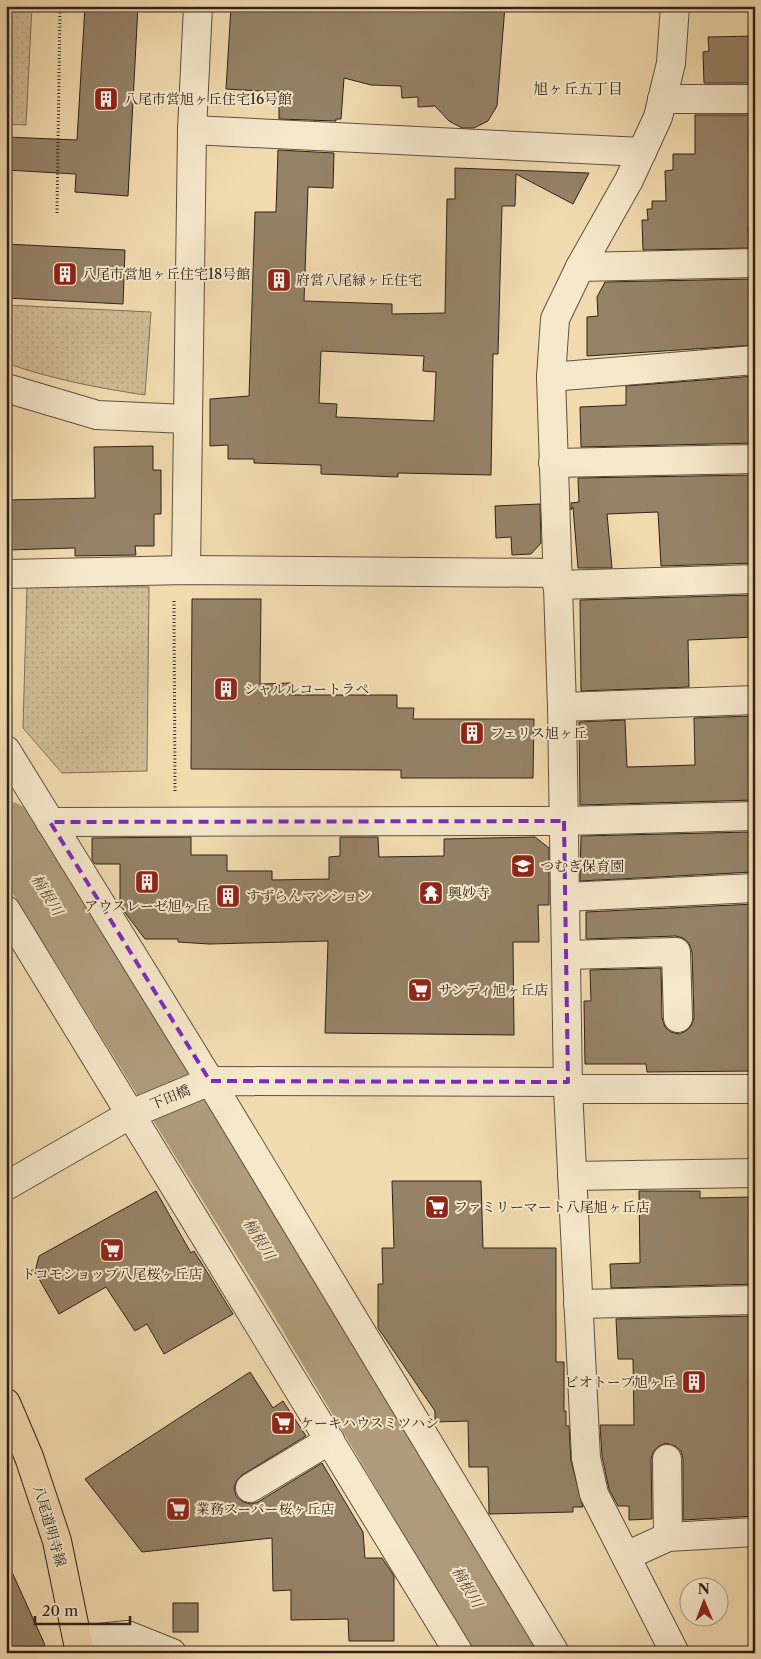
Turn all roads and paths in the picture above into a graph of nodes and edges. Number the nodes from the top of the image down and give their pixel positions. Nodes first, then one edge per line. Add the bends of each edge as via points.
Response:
1 (60, 6) edge
2 (198, 6) edge
3 (675, 6) edge
4 (662, 99) junction
5 (755, 99) edge
6 (192, 130) junction
7 (642, 152) junction
8 (57, 213) dead end
9 (755, 262) edge
10 (580, 267) junction
11 (755, 360) edge
12 (551, 378) junction
13 (6, 388) edge
14 (186, 419) junction
15 (755, 459) edge
16 (553, 463) junction
17 (180, 570) junction
18 (6, 574) edge
19 (556, 579) junction
20 (755, 579) edge
21 (755, 700) edge
22 (562, 707) junction
23 (6, 750) edge
24 (755, 816) edge
25 (564, 820) junction
26 (50, 822) junction
27 (175, 822) junction
28 (755, 888) edge
29 (565, 896) junction
30 (6, 910) edge
31 (566, 955) junction
32 (678, 1018) dead end
33 (210, 1081) junction
34 (568, 1086) junction
35 (755, 1089) edge
36 (131, 1114) junction
37 (755, 1174) edge
38 (572, 1176) junction
39 (6, 1186) edge
40 (755, 1300) edge
41 (578, 1304) junction
42 (6, 1403) edge
43 (330, 1440) junction
44 (667, 1458) dead end
45 (250, 1488) dead end
46 (755, 1532) edge
47 (668, 1537) junction
48 (626, 1556) junction
49 (80, 1646) edge
50 (666, 1650) edge
51 (172, 1653) edge
52 (459, 1653) edge
53 (555, 1653) edge

1 - 8 path
2 - 6 street
3 - 4 street via 671,63
4 - 5 street
4 - 7 street via 658,117
6 - 7 street
6 - 14 street
7 - 10 street
9 - 10 street
10 - 12 street via 555,319
11 - 12 street
12 - 16 street
13 - 14 street via 97,415
14 - 17 street
15 - 16 street
16 - 19 street
17 - 18 street
17 - 19 street
17 - 27 path
19 - 20 street
19 - 22 street
21 - 22 street
22 - 25 street
23 - 26 street
24 - 25 street
25 - 27 street
25 - 29 street
26 - 27 street
26 - 33 street
28 - 29 street
29 - 31 street
30 - 36 street
31 - 32 street via 676,952
31 - 34 street
33 - 34 street
33 - 36 street, 下田橋
33 - 53 street
34 - 35 street
34 - 38 street
36 - 39 street, 下田橋
36 - 43 street
37 - 38 street
38 - 41 street
40 - 41 street
41 - 48 street via 586,1458 594,1494
42 - 49 main road, 八尾道明寺線 via 29,1457 57,1541
43 - 45 street
43 - 52 street
44 - 47 street
46 - 47 street
47 - 48 street
48 - 50 street
49 - 51 street via 127,1635

